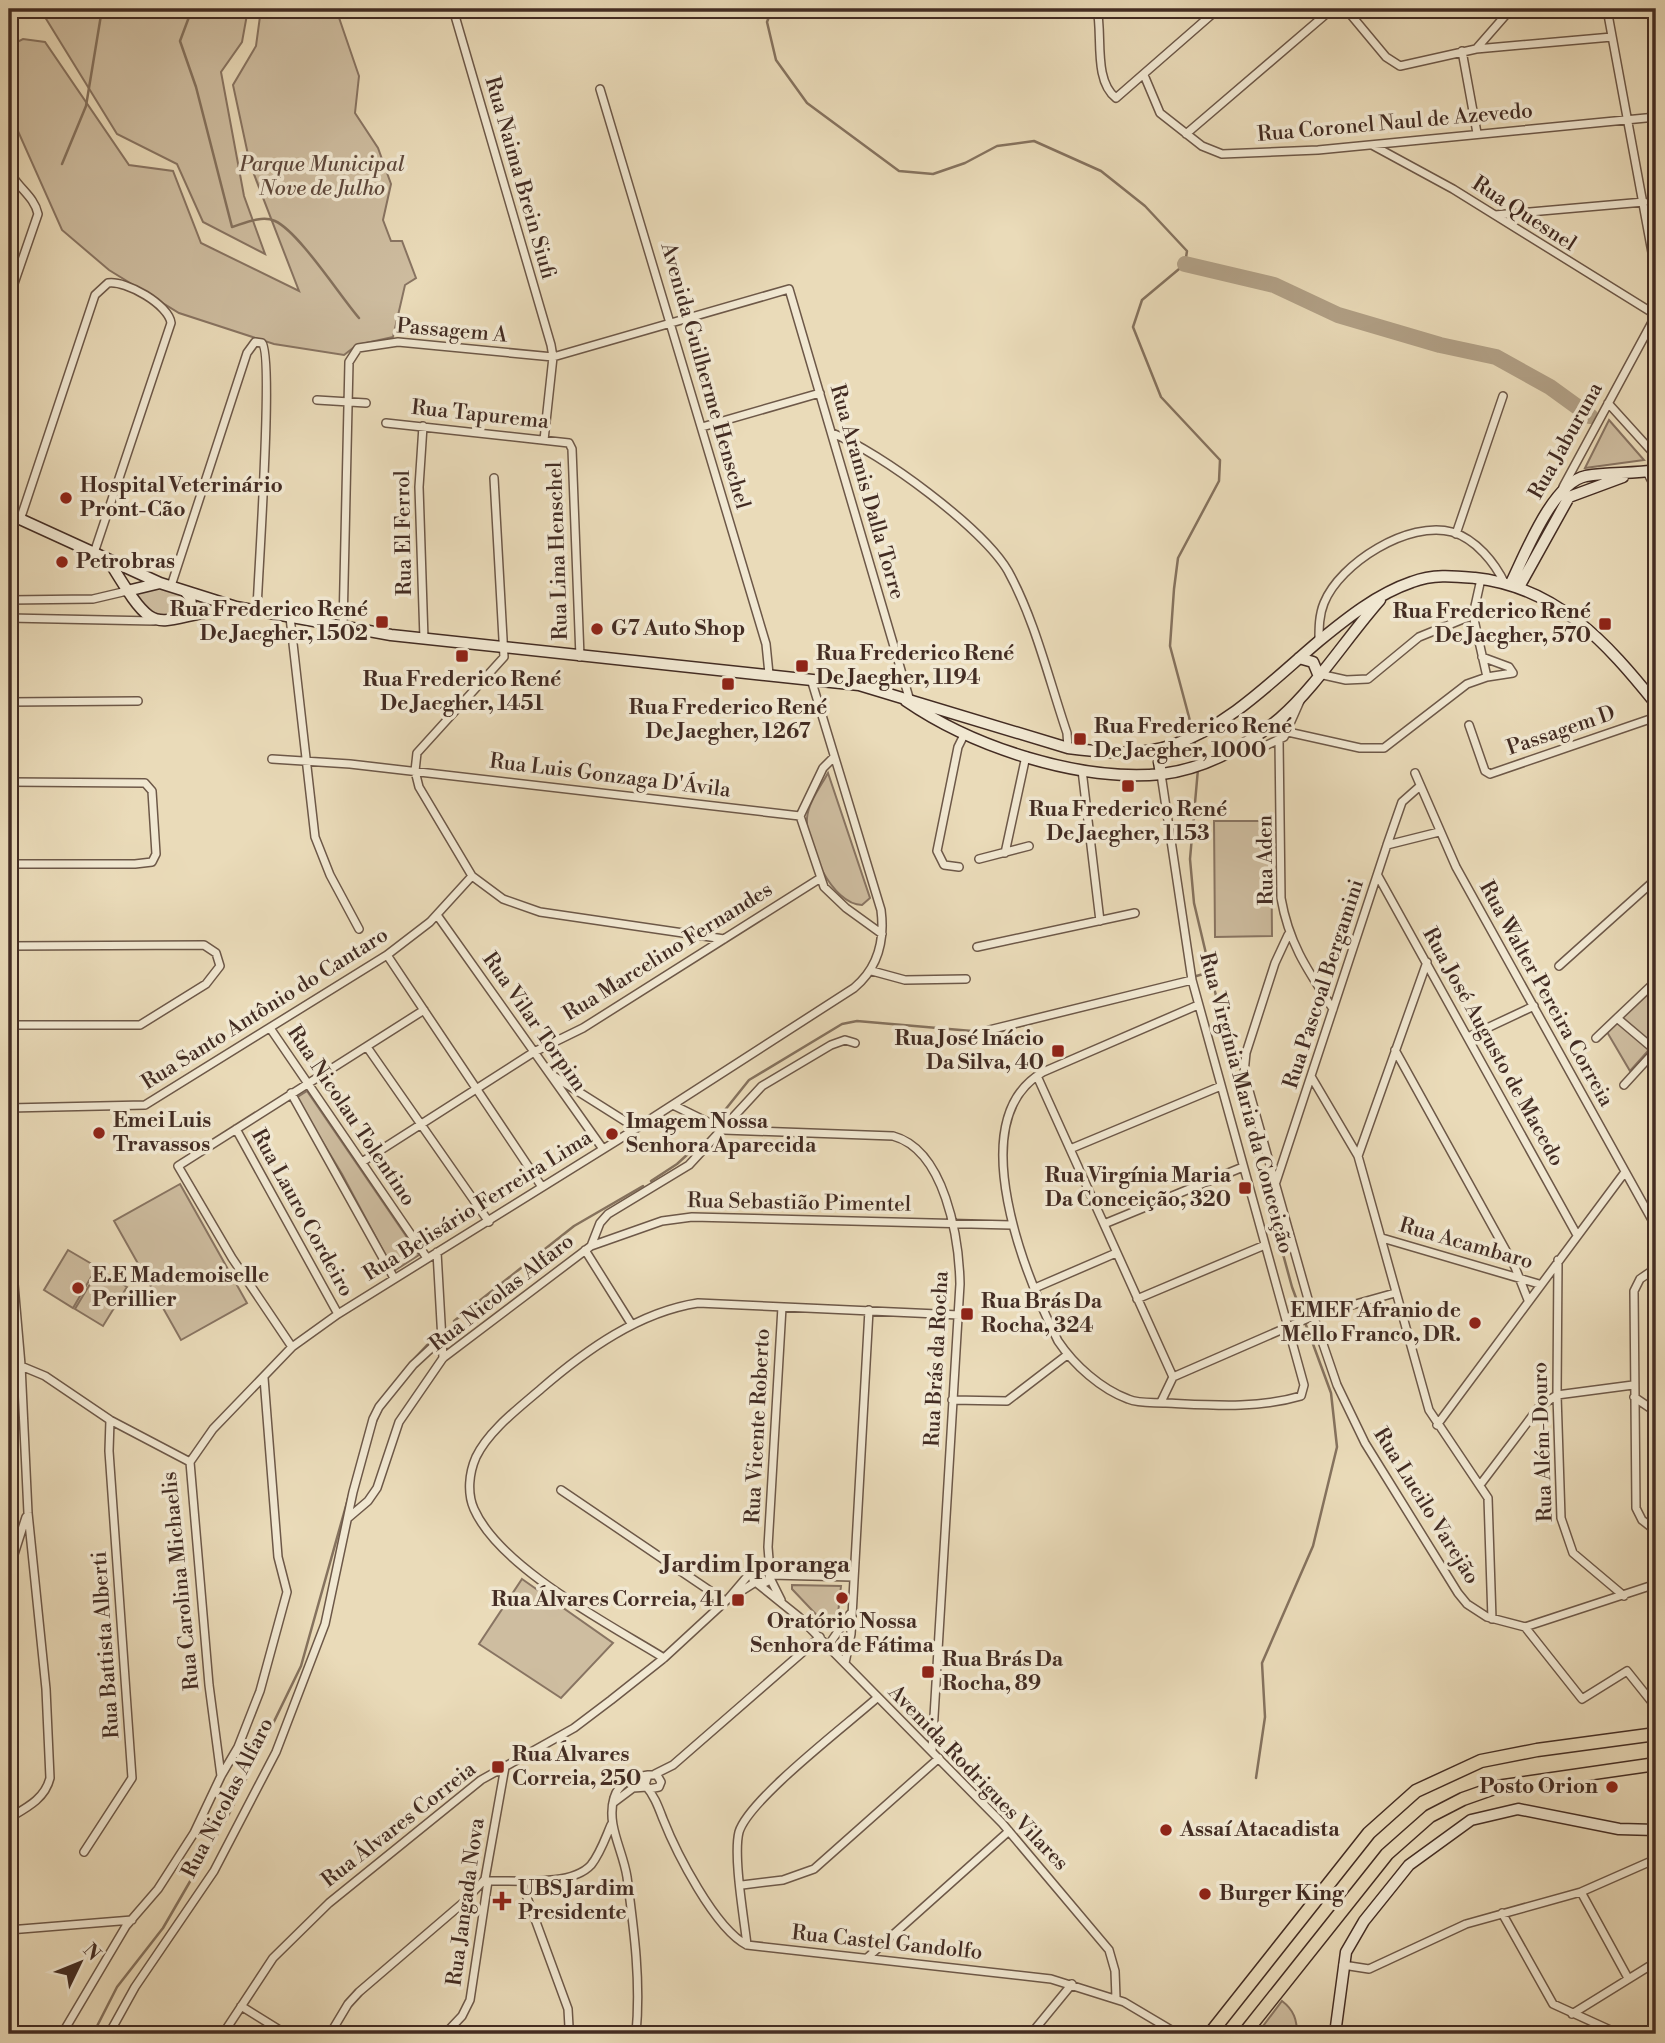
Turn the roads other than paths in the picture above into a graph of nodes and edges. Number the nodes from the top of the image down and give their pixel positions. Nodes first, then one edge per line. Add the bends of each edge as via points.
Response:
1 (453, 9) edge
2 (1097, 9) edge
3 (1218, 9) edge
4 (1332, 9) edge
5 (1346, 9) edge
6 (1511, 9) edge
7 (1607, 9) edge
8 (1612, 37) junction
9 (1476, 49) junction
10 (1462, 51) junction
11 (1144, 75) junction
12 (600, 89) dead end
13 (1656, 117) edge
14 (1629, 119) junction
15 (9, 124) edge
16 (1477, 133) junction
17 (1186, 134) junction
18 (1371, 144) junction
19 (9, 165) edge
20 (1644, 202) junction
21 (1494, 216) junction
22 (1656, 274) edge
23 (9, 298) edge
24 (1656, 315) edge
25 (672, 324) junction
26 (552, 357) junction
27 (820, 393) junction
28 (1503, 396) dead end
29 (317, 400) dead end
30 (347, 401) junction
31 (366, 403) dead end
32 (1608, 403) junction
33 (386, 423) dead end
34 (423, 426) junction
35 (702, 427) junction
36 (832, 433) junction
37 (544, 440) junction
38 (569, 443) joint
39 (1656, 456) edge
40 (1652, 471) edge
41 (1626, 475) junction
42 (494, 478) dead end
43 (1563, 487) junction
44 (1656, 489) edge
45 (9, 514) edge
46 (20, 520) junction
47 (1456, 534) junction
48 (94, 553) junction
49 (109, 561) junction
50 (1481, 579) junction
51 (165, 584) junction
52 (1511, 585) junction
53 (185, 590) junction
54 (127, 591) junction
55 (1385, 594) junction
56 (9, 600) edge
57 (236, 607) junction
58 (257, 610) junction
59 (1473, 615) junction
60 (290, 617) junction
61 (9, 618) edge
62 (175, 620) junction
63 (154, 621) junction
64 (343, 627) junction
65 (424, 639) junction
66 (1319, 641) junction
67 (504, 649) junction
68 (580, 657) junction
69 (1482, 657) junction
70 (1299, 658) junction
71 (769, 674) junction
72 (1318, 674) junction
73 (1487, 677) junction
74 (811, 679) junction
75 (1302, 696) junction
76 (907, 700) junction
77 (138, 701) dead end
78 (9, 702) edge
79 (1656, 704) edge
80 (1656, 717) edge
81 (978, 721) junction
82 (1469, 725) dead end
83 (1288, 732) junction
84 (964, 736) junction
85 (1279, 740) junction
86 (1168, 747) junction
87 (1068, 748) junction
88 (1229, 752) junction
89 (1026, 756) junction
90 (834, 757) junction
91 (272, 759) dead end
92 (306, 760) junction
93 (415, 771) junction
94 (1082, 771) junction
95 (1415, 773) dead end
96 (1161, 774) junction
97 (9, 782) edge
98 (1420, 786) junction
99 (800, 816) junction
100 (1438, 832) junction
101 (1387, 845) junction
102 (1029, 846) dead end
103 (1005, 853) junction
104 (979, 859) dead end
105 (9, 864) edge
106 (959, 867) dead end
107 (472, 876) junction
108 (1378, 876) junction
109 (819, 879) junction
110 (1656, 879) edge
111 (1135, 913) dead end
112 (437, 915) junction
113 (1100, 921) junction
114 (359, 929) dead end
115 (883, 934) junction
116 (1288, 935) junction
117 (724, 939) junction
118 (9, 946) edge
119 (977, 947) dead end
120 (387, 955) junction
121 (1427, 962) junction
122 (1559, 966) dead end
123 (872, 971) junction
124 (966, 979) dead end
125 (1192, 980) junction
126 (1656, 981) edge
127 (1198, 1005) junction
128 (1534, 1006) junction
129 (1333, 1009) junction
130 (424, 1010) junction
131 (1617, 1018) junction
132 (9, 1026) edge
133 (270, 1028) junction
134 (989, 1030) dead end
135 (1468, 1037) junction
136 (1596, 1038) dead end
137 (855, 1043) dead end
138 (367, 1047) junction
139 (1395, 1050) junction
140 (1656, 1050) edge
141 (534, 1052) junction
142 (548, 1072) junction
143 (1037, 1076) junction
144 (1312, 1078) junction
145 (308, 1083) junction
146 (1624, 1085) dead end
147 (1221, 1086) junction
148 (478, 1088) junction
149 (291, 1093) junction
150 (673, 1105) junction
151 (9, 1108) edge
152 (421, 1125) junction
153 (636, 1128) junction
154 (236, 1129) junction
155 (724, 1130) junction
156 (603, 1149) junction
157 (1070, 1149) junction
158 (1358, 1156) junction
159 (362, 1162) junction
160 (1243, 1167) junction
161 (1625, 1172) junction
162 (1276, 1183) junction
163 (542, 1187) junction
164 (489, 1222) junction
165 (1104, 1224) junction
166 (953, 1225) junction
167 (1011, 1225) junction
168 (9, 1227) edge
169 (1656, 1227) edge
170 (1577, 1235) junction
171 (1382, 1238) junction
172 (1265, 1245) junction
173 (588, 1248) junction
174 (437, 1252) junction
175 (1116, 1253) junction
176 (427, 1258) junction
177 (1558, 1260) junction
178 (1656, 1268) edge
179 (1520, 1277) junction
180 (394, 1278) junction
181 (1539, 1284) junction
182 (1035, 1288) junction
183 (1395, 1293) junction
184 (1137, 1299) junction
185 (1528, 1300) junction
186 (782, 1307) junction
187 (869, 1310) junction
188 (338, 1314) junction
189 (959, 1315) junction
190 (1311, 1317) junction
191 (632, 1325) junction
192 (1291, 1325) junction
193 (440, 1340) junction
194 (292, 1348) junction
195 (1067, 1355) junction
196 (443, 1358) junction
197 (9, 1361) edge
198 (21, 1365) junction
199 (1174, 1377) junction
200 (264, 1378) junction
201 (1633, 1385) junction
202 (1557, 1395) junction
203 (1634, 1397) junction
204 (952, 1400) junction
205 (1161, 1402) junction
206 (1656, 1412) edge
207 (110, 1420) junction
208 (1437, 1425) junction
209 (190, 1462) junction
210 (1480, 1485) junction
211 (561, 1490) dead end
212 (28, 1513) junction
213 (347, 1519) junction
214 (1656, 1531) edge
215 (768, 1547) junction
216 (759, 1566) junction
217 (9, 1570) edge
218 (751, 1572) junction
219 (770, 1575) junction
220 (853, 1577) junction
221 (757, 1584) junction
222 (1656, 1584) edge
223 (1624, 1596) junction
224 (726, 1600) junction
225 (781, 1600) junction
226 (850, 1614) junction
227 (1492, 1619) junction
228 (1525, 1627) junction
229 (820, 1637) junction
230 (828, 1646) junction
231 (664, 1657) junction
232 (845, 1662) junction
233 (878, 1698) junction
234 (1655, 1706) edge
235 (1656, 1734) edge
236 (932, 1750) junction
237 (939, 1758) junction
238 (1656, 1764) edge
239 (673, 1765) junction
240 (505, 1767) junction
241 (651, 1774) junction
242 (221, 1776) junction
243 (660, 1784) junction
244 (648, 1788) junction
245 (613, 1803) junction
246 (659, 1805) junction
247 (9, 1818) edge
248 (611, 1825) junction
249 (1656, 1830) edge
250 (1009, 1831) junction
251 (84, 1852) dead end
252 (1656, 1858) edge
253 (486, 1880) junction
254 (521, 1881) junction
255 (741, 1885) junction
256 (1581, 1892) junction
257 (1503, 1913) junction
258 (132, 1920) junction
259 (9, 1930) edge
260 (747, 1945) junction
261 (867, 1958) junction
262 (1656, 1962) edge
263 (1342, 1965) junction
264 (1628, 1978) junction
265 (1072, 1984) junction
266 (1116, 1998) junction
267 (241, 2006) junction
268 (1572, 2014) junction
269 (1335, 2031) edge
270 (62, 2034) edge
271 (109, 2034) edge
272 (223, 2034) edge
273 (286, 2034) edge
274 (330, 2034) edge
275 (445, 2034) edge
276 (564, 2034) edge
277 (636, 2034) edge
278 (1031, 2034) edge
279 (1178, 2034) edge
280 (1210, 2034) edge
281 (1244, 2034) edge
282 (1619, 2034) edge

1 - 26 street, Rua Naima Brein Siufi
2 - 11 street via 1102,65 1111,94 1119,98
3 - 11 street
4 - 17 street
5 - 10 street via 1396,65
6 - 9 street
7 - 8 street
8 - 9 street
8 - 14 street
9 - 10 street
10 - 16 street
11 - 17 street, Rua Coronel Naul de Azevedo via 1154,105
12 - 25 street, Avenida Guilherme Henschel
13 - 14 street, Rua Coronel Naul de Azevedo
14 - 16 street, Rua Coronel Naul de Azevedo
14 - 20 street
15 - 19 street
16 - 18 street, Rua Coronel Naul de Azevedo
17 - 18 street, Rua Coronel Naul de Azevedo via 1222,154
18 - 21 street, Rua Quesnel
19 - 23 street via 38,214
20 - 21 street
20 - 22 street
21 - 24 street, Rua Quesnel
24 - 32 street, Rua Jaburuna
25 - 26 street
25 - 27 street, Rua Aramis Dalla Torre via 789,289
25 - 35 street, Avenida Guilherme Henschel
26 - 30 street, Passagem A via 398,342 361,346 351,354
26 - 37 street
27 - 35 street
27 - 36 street, Rua Aramis Dalla Torre
28 - 47 street
29 - 30 street
30 - 31 street
30 - 64 street
32 - 39 street
32 - 43 street, Rua Jaburuna
33 - 34 street, Rua Tapurema
34 - 37 street, Rua Tapurema
34 - 65 street, Rua El Ferrol via 419,487
35 - 71 street, Avenida Guilherme Henschel via 766,644
36 - 76 street, Rua Aramis Dalla Torre
36 - 87 street via 901,472 996,555 1022,603 1067,733
37 - 38 street, Rua Tapurema
38 - 68 street, Rua Lina Henschel
40 - 41 main road
40 - 44 street
41 - 43 main road via 1587,476
41 - 52 main road, Rua Jaburuna via 1617,482 1577,492 1563,504
42 - 67 street
43 - 52 main road, Rua Jaburuna
45 - 46 main road
46 - 48 main road
46 - 48 street via 95,295 108,283 126,285 167,312 172,323
47 - 52 street via 1485,555
47 - 66 street via 1418,532 1359,560 1327,595
48 - 49 main road
49 - 51 main road
49 - 54 main road
50 - 52 main road
50 - 55 main road via 1429,577
50 - 59 street
51 - 53 main road
51 - 54 main road
51 - 58 street via 247,353 255,342 262,343 267,366
52 - 79 main road via 1587,625
53 - 57 main road
53 - 62 main road via 191,605
54 - 56 street via 93,599
54 - 63 main road via 142,613
55 - 66 main road
55 - 72 main road
57 - 58 main road
57 - 62 main road
58 - 60 main road
59 - 69 street
59 - 72 street via 1419,638 1368,679
60 - 64 main road
60 - 92 street
61 - 63 street
62 - 63 main road
64 - 65 main road
65 - 67 main road
66 - 70 main road
67 - 68 main road
67 - 93 street via 503,662 417,753
68 - 71 main road
69 - 73 street
69 - 73 street via 1514,670
70 - 72 main road via 1313,662
70 - 86 main road via 1202,733
71 - 74 main road
72 - 75 main road
73 - 83 street via 1454,692 1384,748
74 - 76 main road via 859,685
74 - 90 street
75 - 83 street
75 - 88 main road via 1281,717
76 - 81 main road
76 - 84 main road
77 - 78 street
80 - 82 street, Passagem D via 1490,774
81 - 84 main road
81 - 87 main road
83 - 85 street
84 - 89 main road
84 - 106 street via 937,850 944,865
85 - 88 street
85 - 116 street, Rua Aden via 1281,898
86 - 87 main road via 1119,753
86 - 96 main road via 1158,762
88 - 96 main road
89 - 94 main road
89 - 103 street
90 - 99 street via 823,768
90 - 115 street via 872,874
91 - 92 street, Rua Luis Gonzaga D'Ávila
92 - 93 street, Rua Luis Gonzaga D'Ávila
92 - 114 street via 317,845
93 - 99 street, Rua Luis Gonzaga D'Ávila
93 - 107 street via 419,787
94 - 96 main road
94 - 113 street
95 - 98 street, Rua Walter Pereira Correia
96 - 125 street, Rua Virgínia Maria da Conceição
97 - 105 street via 145,783 152,791 156,854 153,862 135,864
98 - 100 street, Rua Walter Pereira Correia
98 - 101 street, Rua Pascoal Bergamini via 1402,802
99 - 109 street
100 - 101 street
100 - 128 street, Rua Walter Pereira Correia
101 - 108 street, Rua Pascoal Bergamini
102 - 103 street
103 - 104 street
107 - 112 street, Rua Santo Antônio do Cantaro
107 - 117 street via 503,898 540,912
108 - 121 street, Rua José Augusto de Macedo
108 - 129 street, Rua Pascoal Bergamini
109 - 115 street via 846,908
109 - 117 street, Rua Marcelino Fernandes
110 - 122 street
111 - 113 street
112 - 120 street, Rua Santo Antônio do Cantaro
112 - 141 street, Rua Vilar Torpim
113 - 119 street
115 - 123 street
116 - 129 street, Rua Aden
116 - 162 street, Rua Virgínia Maria da Conceição via 1246,1053 1244,1073
117 - 141 street, Rua Marcelino Fernandes via 583,1028
118 - 132 street via 204,946 216,953 220,965 206,984 140,1025
120 - 130 street
120 - 133 street, Rua Santo Antônio do Cantaro
121 - 135 street, Rua José Augusto de Macedo
121 - 139 street
123 - 124 street via 905,980
123 - 150 street, Rua Belisário Ferreira Lima via 854,988
125 - 127 street, Rua Virgínia Maria da Conceição
125 - 134 street
126 - 131 street
127 - 143 street
127 - 147 street, Rua Virgínia Maria da Conceição
128 - 135 street
128 - 161 street, Rua Walter Pereira Correia
129 - 144 street, Rua Pascoal Bergamini
130 - 138 street
130 - 148 street
131 - 136 street
131 - 140 street
133 - 145 street, Rua Nicolau Tolentino
133 - 151 street, Rua Santo Antônio do Cantaro via 145,1105
135 - 170 street, Rua José Augusto de Macedo
137 - 155 street, Rua Nicolas Alfaro via 831,1045 762,1086
138 - 145 street
138 - 152 street
139 - 158 street
139 - 179 street
140 - 146 street
141 - 142 street, Rua Vilar Torpim
141 - 148 street, Rua Marcelino Fernandes
142 - 153 street
142 - 156 street, Rua Vilar Torpim
143 - 157 street
143 - 167 street via 1019,1092 1007,1127 1005,1177
144 - 158 street
144 - 162 street, Rua Pascoal Bergamini
145 - 149 street
145 - 159 street, Rua Nicolau Tolentino
147 - 157 street
147 - 160 street, Rua Virgínia Maria da Conceição
148 - 152 street, Rua Marcelino Fernandes
148 - 163 street
149 - 154 street
149 - 180 street, Rua Nicolau Tolentino
150 - 153 street, Rua Belisário Ferreira Lima
150 - 155 street, Rua Brás da Rocha
152 - 159 street, Rua Marcelino Fernandes
152 - 164 street
153 - 156 street, Rua Belisário Ferreira Lima
154 - 188 street, Rua Lauro Cordeiro
154 - 194 street via 178,1166
155 - 166 street, Rua Brás da Rocha via 901,1138 936,1175
155 - 173 street, Rua Nicolas Alfaro via 683,1170 608,1214
156 - 163 street, Rua Belisário Ferreira Lima
157 - 165 street
158 - 171 street
159 - 176 street, Rua Nicolau Tolentino
160 - 165 street
160 - 172 street, Rua Virgínia Maria da Conceição
161 - 169 street, Rua Walter Pereira Correia
161 - 170 street
162 - 190 street, Rua Virgínia Maria da Conceição
163 - 164 street, Rua Belisário Ferreira Lima
164 - 174 street, Rua Belisário Ferreira Lima
165 - 175 street
166 - 167 street, Rua Sebastião Pimentel
166 - 173 street, Rua Sebastião Pimentel via 692,1217 662,1222
166 - 189 street, Rua Brás da Rocha via 960,1270
167 - 182 street
168 - 198 street
170 - 177 street
171 - 179 street, Rua Acambaro
171 - 183 street
172 - 184 street
172 - 192 street, Rua Virgínia Maria da Conceição
173 - 191 street
173 - 196 street, Rua Nicolas Alfaro
174 - 176 street, Rua Belisário Ferreira Lima
174 - 193 street
175 - 182 street
175 - 184 street
176 - 180 street, Rua Belisário Ferreira Lima
177 - 181 street
177 - 202 street, Rua Além-Douro
178 - 201 street via 1640,1279 1634,1291
179 - 181 street, Rua Acambaro
179 - 185 street
180 - 188 street, Rua Belisário Ferreira Lima
181 - 185 street
182 - 195 street
183 - 190 street
183 - 208 street via 1423,1396
184 - 199 street
185 - 208 street
186 - 187 street
186 - 191 street via 698,1303 665,1310
186 - 215 street, Rua Vicente Roberto
187 - 189 street
187 - 220 street
188 - 194 street, Rua Belisário Ferreira Lima
189 - 204 street, Rua Brás da Rocha
190 - 192 street
190 - 227 street, Rua Lucilo Varejão via 1365,1443 1458,1593 1476,1612
191 - 231 street via 552,1380 497,1430 477,1456 470,1491 481,1522 505,1551
192 - 199 street
192 - 205 street, Rua Virgínia Maria da Conceição via 1304,1385 1301,1396 1232,1405
193 - 196 street
193 - 213 street, Rua Nicolas Alfaro via 379,1407
194 - 200 street, Rua Belisário Ferreira Lima
195 - 204 street via 1007,1401
195 - 205 street via 1122,1397
196 - 213 street, Rua Nicolas Alfaro via 399,1422 377,1488
197 - 198 street, Rua Carolina Michaelis
198 - 207 street, Rua Carolina Michaelis
198 - 212 street
199 - 205 street
200 - 209 street, Rua Belisário Ferreira Lima via 213,1429
200 - 242 street via 278,1557 287,1592 248,1725
201 - 202 street
201 - 203 street
202 - 210 street via 1539,1407
202 - 223 street, Rua Além-Douro via 1565,1534 1577,1559
203 - 206 street
203 - 214 street via 1636,1508
204 - 236 street, Rua Brás da Rocha
207 - 209 street, Rua Carolina Michaelis
207 - 251 street, Rua Battista Alberti via 132,1778
208 - 210 street
209 - 242 street, Rua Carolina Michaelis
210 - 227 street via 1489,1502
211 - 224 street
212 - 217 street
212 - 247 street via 51,1778 38,1800
213 - 271 street, Rua Nicolas Alfaro via 325,1624 276,1752 214,1871
215 - 216 street, Rua Vicente Roberto
215 - 219 street, Rua Vicente Roberto
216 - 218 street, Rua Vicente Roberto
216 - 219 street
218 - 221 street
218 - 224 street, Rua Álvares Correia
219 - 220 street
219 - 221 street
219 - 225 street, Avenida Rodrigues Vilares
220 - 226 street
221 - 224 street, Rua Álvares Correia
221 - 225 street, Avenida Rodrigues Vilares
222 - 223 street
223 - 228 street
224 - 231 street, Rua Álvares Correia
225 - 229 street, Avenida Rodrigues Vilares
226 - 230 street
226 - 232 street
227 - 228 street, Rua Lucilo Varejão
228 - 234 street via 1582,1699 1627,1671
229 - 230 street, Avenida Rodrigues Vilares
229 - 239 street
230 - 232 street, Avenida Rodrigues Vilares
231 - 240 street, Rua Álvares Correia via 574,1728
232 - 233 street, Avenida Rodrigues Vilares
233 - 236 street, Avenida Rodrigues Vilares
233 - 255 street via 780,1783 743,1824 738,1848
235 - 280 main road via 1481,1761 1416,1791 1368,1833
236 - 237 street, Avenida Rodrigues Vilares
237 - 250 street, Avenida Rodrigues Vilares
237 - 255 street via 814,1869 783,1880
238 - 281 main road via 1497,1787 1430,1816 1387,1854
239 - 241 street
239 - 243 street
240 - 253 street, Rua Jangada Nova
240 - 267 street, Rua Álvares Correia via 436,1813 329,1903 273,1958
241 - 243 street
241 - 244 street
241 - 245 street via 625,1783
242 - 258 street via 194,1833
243 - 244 street
243 - 246 street
244 - 245 street via 633,1788
244 - 246 street
245 - 248 street
246 - 260 street via 707,1902 729,1932
248 - 254 street via 598,1854 579,1875
248 - 277 street via 626,1874 639,1970
249 - 263 main road via 1619,1829 1517,1808 1471,1820 1409,1865 1364,1921
250 - 261 street
250 - 266 street, Avenida Rodrigues Vilares via 1109,1950
252 - 256 street
253 - 254 street
253 - 274 street via 359,1992
253 - 275 street, Rua Jangada Nova via 470,2000
254 - 276 street via 568,2009 569,2027
255 - 260 street
256 - 257 street
256 - 264 street
257 - 263 street via 1441,1934 1368,1969
257 - 268 street via 1549,1999
258 - 259 street
258 - 270 street
260 - 261 street, Rua Castel Gandolfo
261 - 265 street, Rua Castel Gandolfo
262 - 264 street
263 - 269 main road
264 - 268 street
265 - 266 street, Rua Castel Gandolfo
265 - 278 street
266 - 279 street, Rua Castel Gandolfo
267 - 272 street, Rua Álvares Correia
267 - 273 street
268 - 282 street

